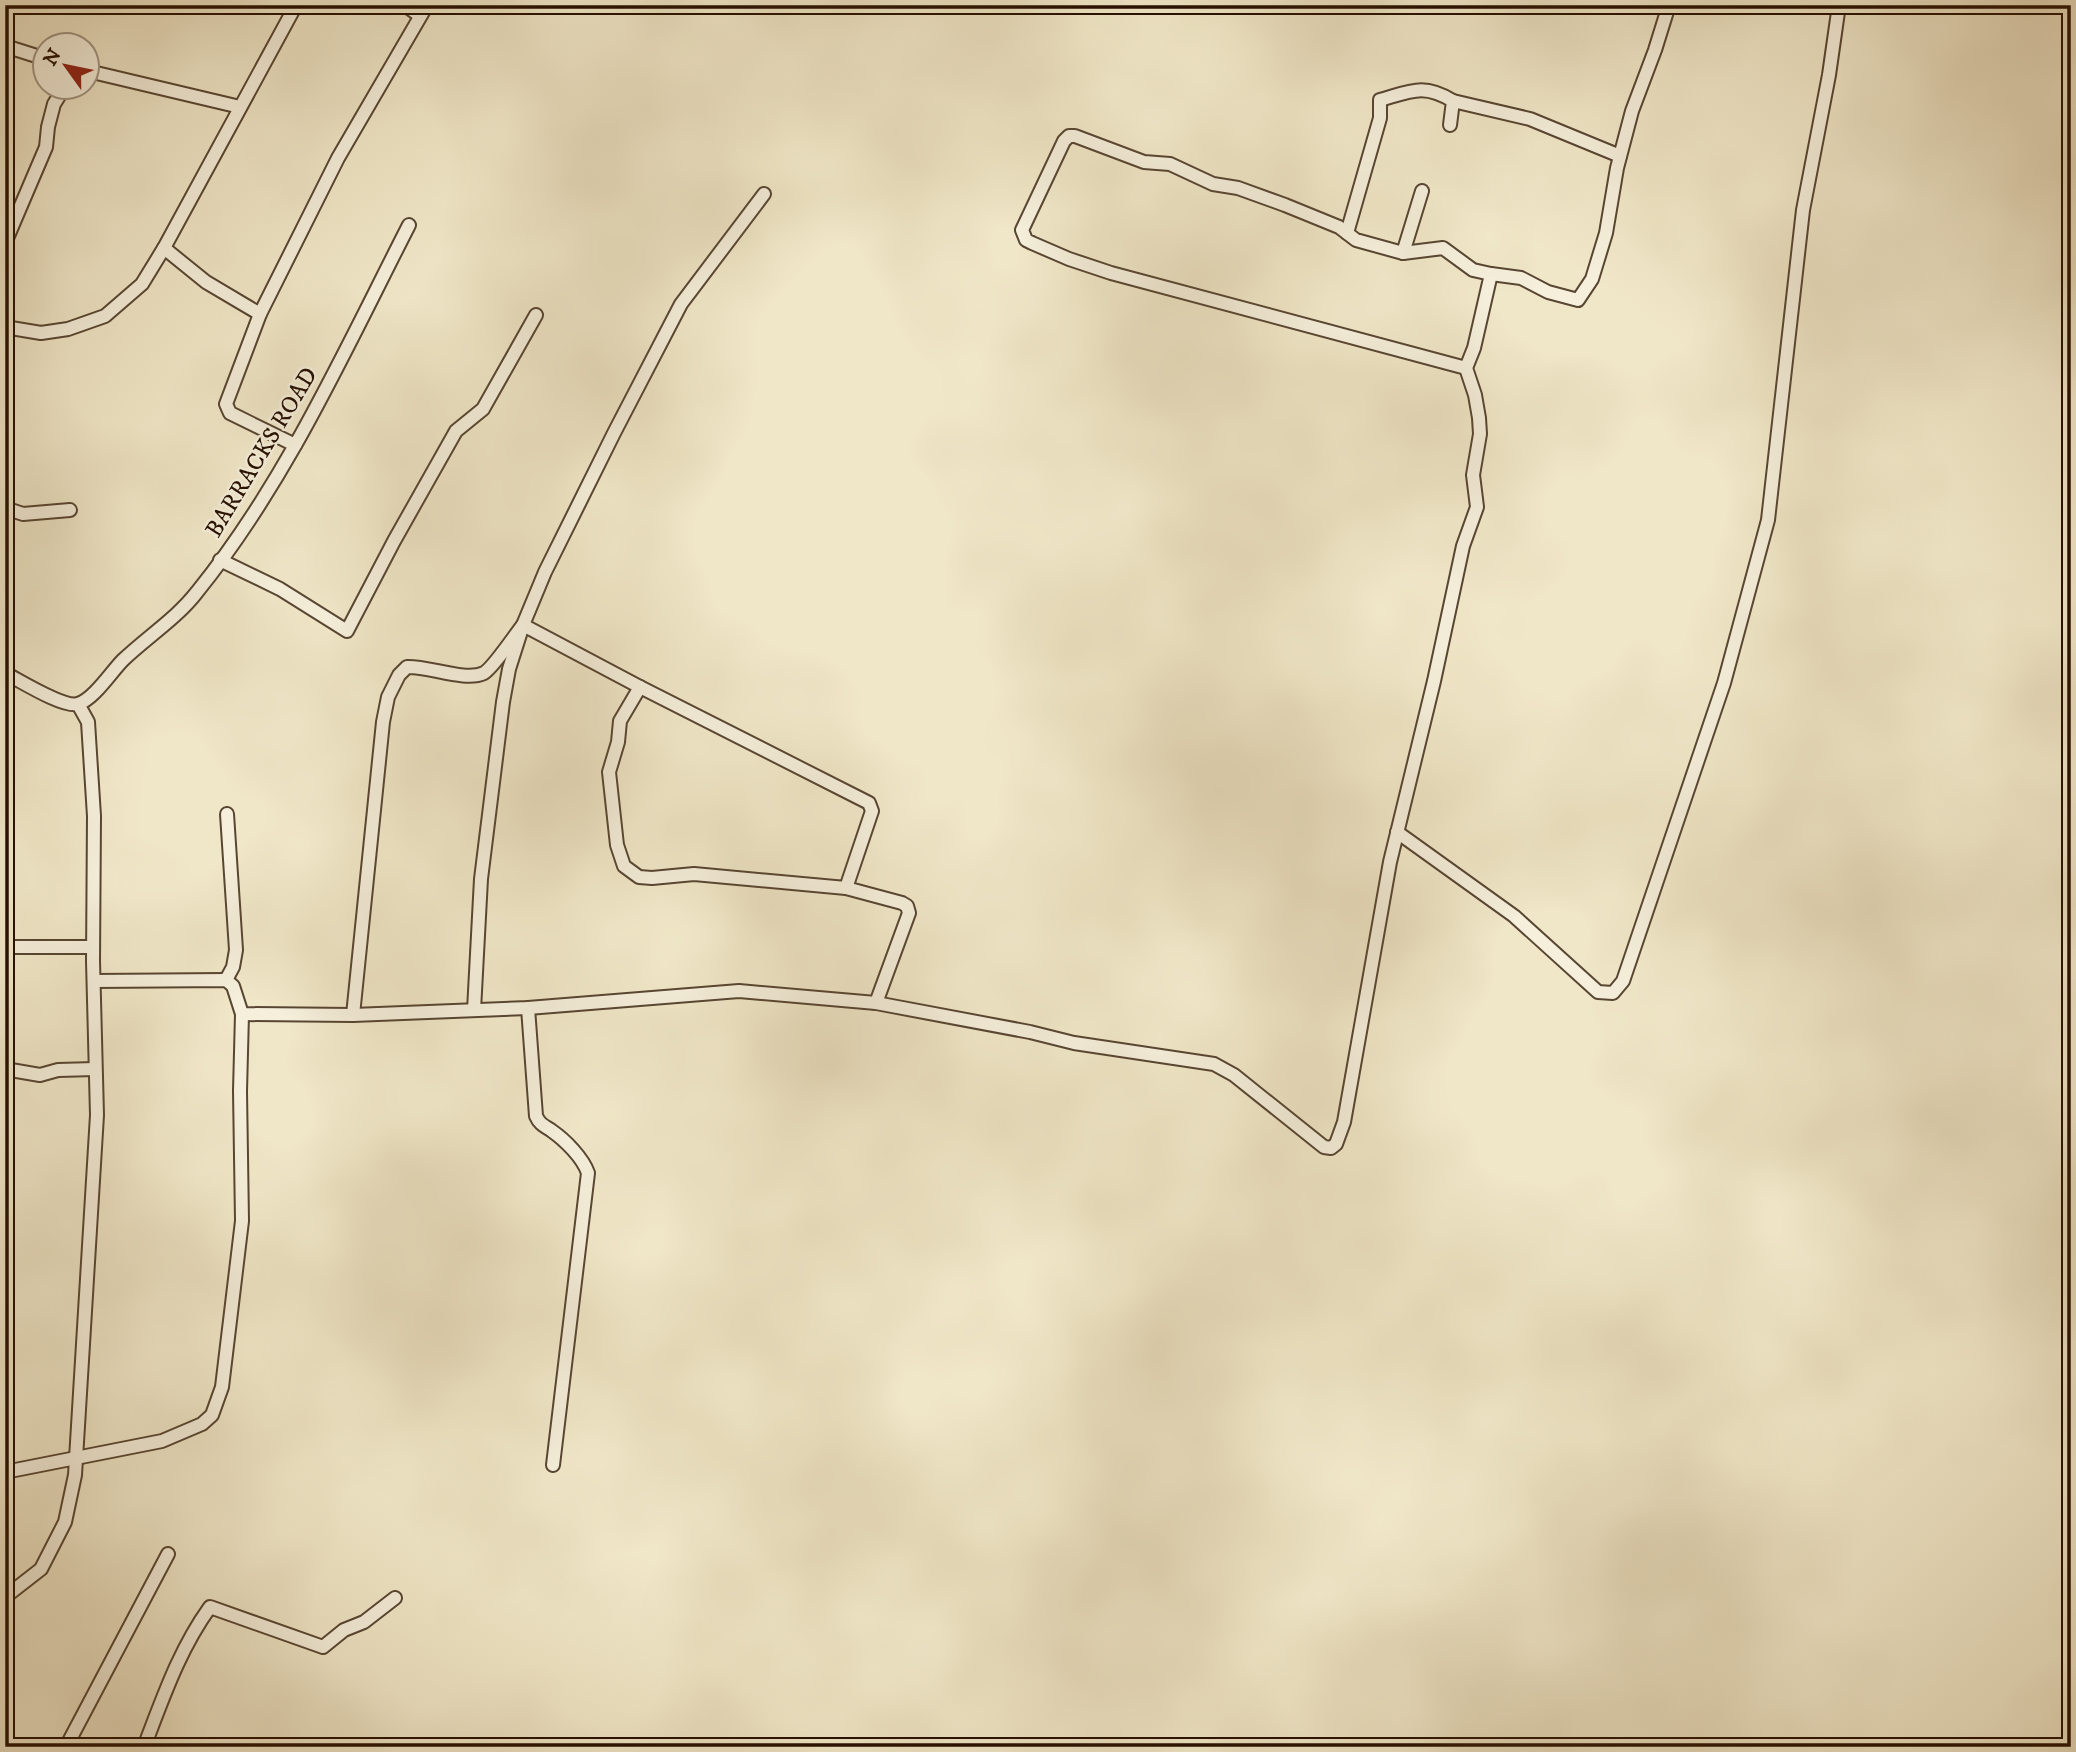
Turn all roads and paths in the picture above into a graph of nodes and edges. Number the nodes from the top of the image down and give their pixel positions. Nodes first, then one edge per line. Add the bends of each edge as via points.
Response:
1 (296, 5) edge
2 (405, 5) edge
3 (1669, 5) edge
4 (1839, 5) edge
5 (424, 11) edge
6 (5, 46) edge
7 (32, 55) edge
8 (102, 74) edge
9 (1453, 101) junction
10 (55, 102) edge
11 (240, 107) junction
12 (1450, 125) dead end
13 (1620, 156) junction
14 (1422, 191) dead end
15 (764, 194) dead end
16 (409, 225) dead end
17 (1347, 233) junction
18 (5, 243) edge
19 (164, 248) junction
20 (1403, 253) junction
21 (1491, 274) junction
22 (260, 314) junction
23 (536, 316) dead end
24 (5, 327) edge
25 (1466, 368) junction
26 (295, 445) junction
27 (5, 508) edge
28 (69, 510) dead end
29 (220, 560) junction
30 (523, 625) junction
31 (5, 673) edge
32 (640, 687) junction
33 (78, 704) junction
34 (227, 814) dead end
35 (1397, 831) junction
36 (846, 888) junction
37 (5, 947) edge
38 (93, 947) junction
39 (226, 980) junction
40 (93, 981) junction
41 (876, 1003) junction
42 (528, 1008) junction
43 (474, 1010) junction
44 (242, 1014) junction
45 (353, 1015) junction
46 (5, 1069) edge
47 (95, 1069) junction
48 (74, 1458) junction
49 (553, 1465) dead end
50 (5, 1472) edge
51 (169, 1554) dead end
52 (5, 1597) edge
53 (395, 1598) dead end
54 (66, 1747) edge
55 (144, 1747) edge

1 - 11 street
2 - 5 street
3 - 13 street
4 - 35 street via 1803,210 1768,520 1724,683 1623,981 1613,993 1598,992 1514,916
5 - 22 street via 338,158
6 - 7 street
8 - 11 street
9 - 12 street
9 - 13 street via 1530,119
9 - 17 street via 1438,92 1415,89 1380,100 1380,118
10 - 18 street via 46,147
11 - 19 street
13 - 21 street via 1606,233 1592,279 1578,300 1521,278
14 - 20 street
15 - 30 street via 681,304 545,572
16 - 26 street, BARRACKS ROAD
17 - 20 street via 1356,240
17 - 25 street via 1285,205 1213,184 1170,164 1144,162 1069,136 1022,230 1032,243 1069,259
19 - 22 street via 206,282
19 - 24 street via 142,284 105,316 41,333
20 - 21 street via 1443,248 1473,271
21 - 25 street
22 - 26 street via 226,404 230,413
23 - 29 street via 483,409 456,431 347,631 280,589
25 - 35 street via 1479,418 1473,475 1477,507 1463,545
26 - 29 street, BARRACKS ROAD
27 - 28 street via 23,514
29 - 33 street, BARRACKS ROAD via 196,593
30 - 32 street
30 - 43 street via 503,702 481,879
30 - 45 street via 485,672 467,677 407,667 393,686 383,722
31 - 33 street via 54,698
32 - 36 street via 869,803 873,811
32 - 36 street via 620,721 609,772 617,845 624,866 639,877 694,874
33 - 38 street via 88,722 92,755
34 - 39 street via 236,950
35 - 41 street via 1344,1122 1331,1148 1214,1063 1074,1043
36 - 41 street via 902,903 909,913
37 - 38 street
38 - 40 street
39 - 40 street
39 - 44 street via 233,986
40 - 47 street
41 - 42 street via 739,991
42 - 43 street
42 - 49 street via 536,1116 585,1164 588,1173
43 - 45 street
44 - 45 street
44 - 48 street via 242,1221 218,1404 202,1424 162,1441
46 - 47 street via 40,1075
47 - 48 street via 97,1115
48 - 50 street
48 - 52 street via 65,1522 41,1569
51 - 54 street
53 - 55 street via 323,1647 210,1607 168,1683

